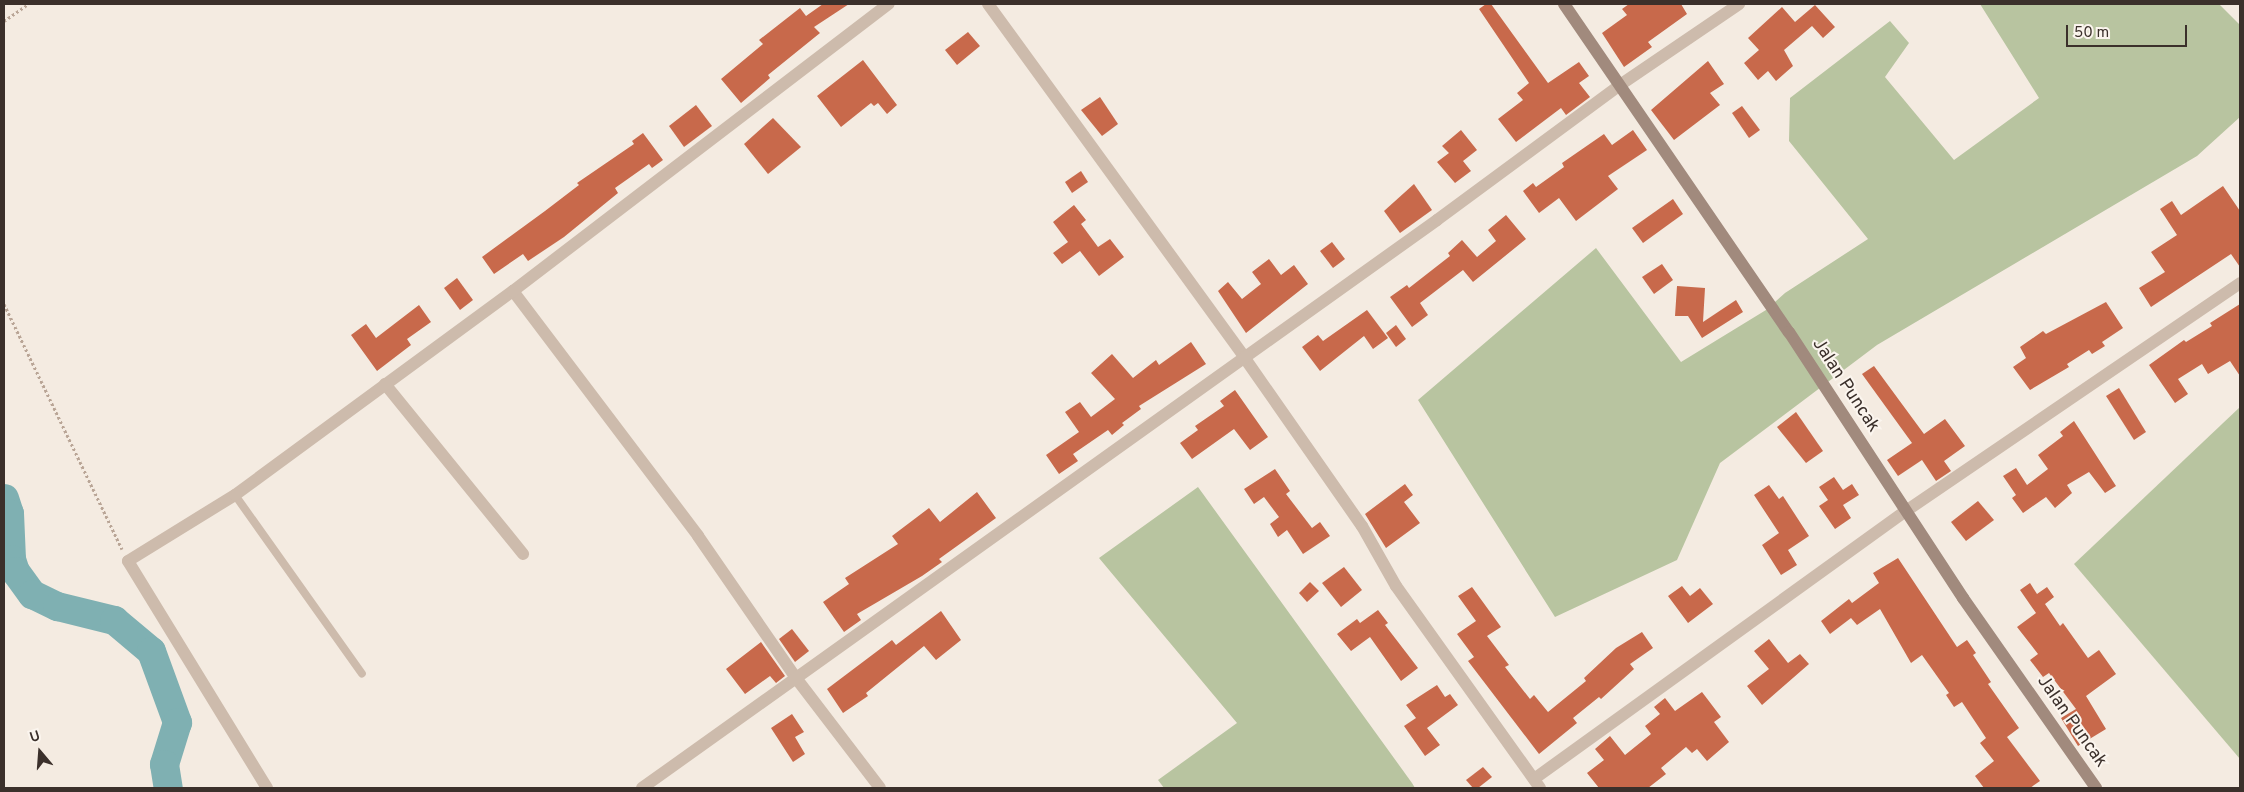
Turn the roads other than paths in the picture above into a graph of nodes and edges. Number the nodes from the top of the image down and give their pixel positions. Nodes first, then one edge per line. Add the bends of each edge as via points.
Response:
1 (889, 4) edge
2 (988, 4) edge
3 (1564, 4) edge
4 (1738, 4) edge
5 (1620, 85) junction
6 (2240, 283) edge
7 (513, 291) junction
8 (1244, 356) junction
9 (385, 384) junction
10 (235, 495) junction
11 (1906, 511) junction
12 (523, 554) dead end
13 (362, 674) dead end
14 (796, 678) junction
15 (1537, 784) edge
16 (268, 788) edge
17 (642, 788) edge
18 (880, 788) edge
19 (2096, 788) edge

1 - 7 street
2 - 8 street
3 - 5 street, Jalan Puncak
4 - 5 street
5 - 8 street via 1437,220
5 - 11 street, Jalan Puncak
6 - 11 street
7 - 9 street
7 - 14 street via 698,536
8 - 14 street
8 - 15 street via 1358,520 1396,586
9 - 10 street
9 - 12 street
10 - 13 lane
10 - 16 street via 128,561
11 - 15 street
11 - 19 street, Jalan Puncak
14 - 17 street
14 - 18 street

